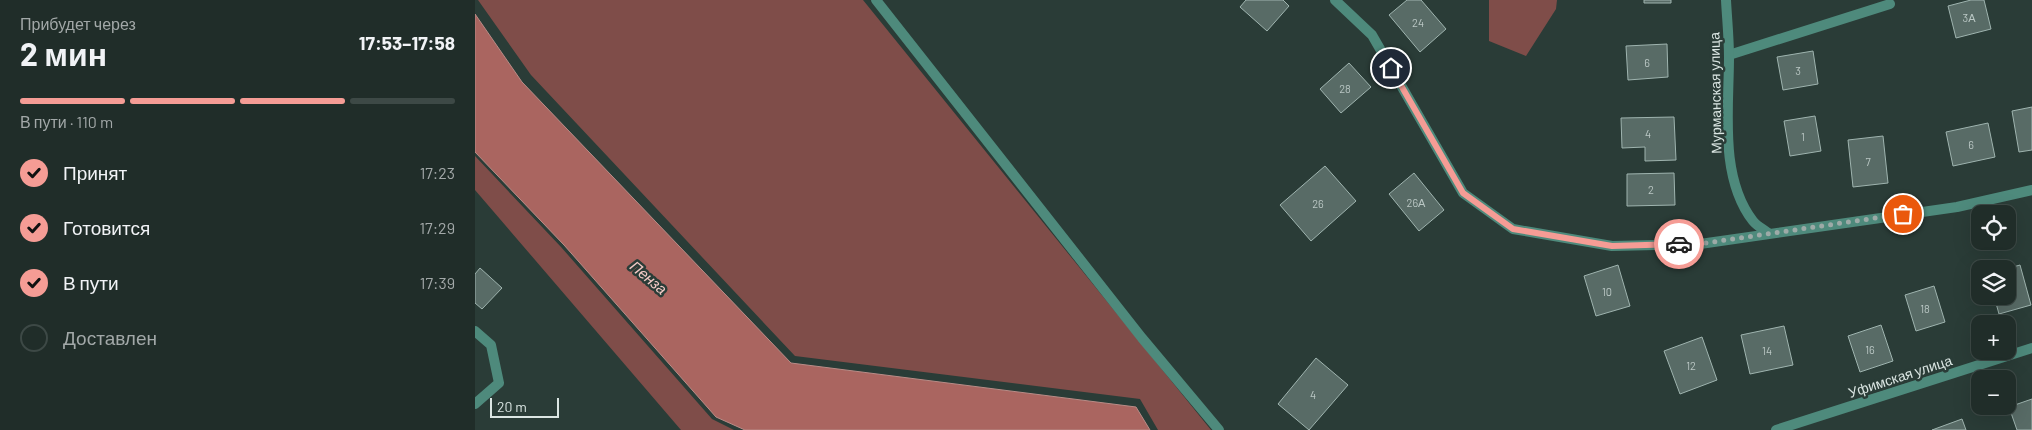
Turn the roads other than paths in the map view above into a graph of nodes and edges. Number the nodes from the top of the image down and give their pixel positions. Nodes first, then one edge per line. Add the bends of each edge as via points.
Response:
1 (876, 0) edge
2 (1335, 0) edge
3 (1726, 0) edge
4 (1889, 4) dead end
5 (1729, 55) junction
6 (2032, 190) edge
7 (1768, 233) junction
8 (475, 331) edge
9 (2032, 348) edge
10 (475, 404) edge
11 (1219, 430) edge
12 (1776, 430) edge

1 - 11 street
2 - 7 street via 1372,35 1463,193 1513,229 1612,246 1699,244
3 - 5 street, Мурманская улица
4 - 5 street
5 - 7 street, Мурманская улица via 1727,128 1730,168 1743,204 1754,222
6 - 7 street via 1957,207
8 - 10 street via 491,345 499,383
9 - 12 street, Уфимская улица

